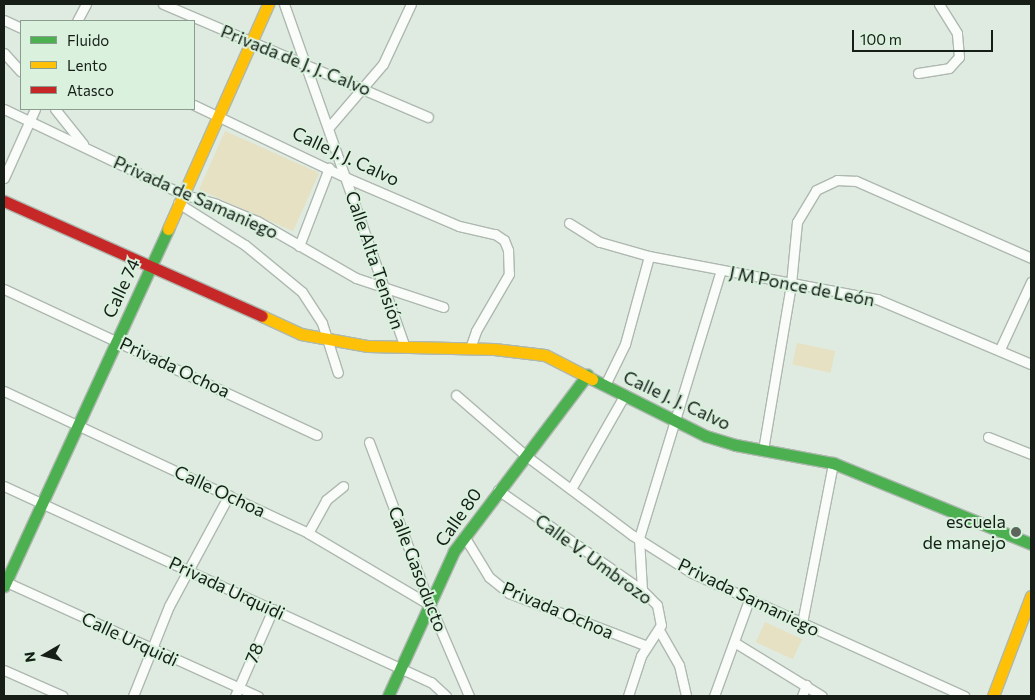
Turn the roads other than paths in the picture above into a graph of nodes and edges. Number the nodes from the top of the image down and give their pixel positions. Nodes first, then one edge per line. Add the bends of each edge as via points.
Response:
1 (86, 4) edge
2 (163, 4) edge
3 (260, 4) edge
4 (268, 4) edge
5 (284, 4) edge
6 (411, 4) edge
7 (939, 4) edge
8 (262, 17) junction
9 (4, 20) edge
10 (78, 20) edge
11 (20, 28) edge
12 (251, 42) junction
13 (4, 53) edge
14 (302, 63) junction
15 (20, 71) edge
16 (918, 73) dead end
17 (366, 88) junction
18 (195, 105) edge
19 (4, 109) edge
20 (35, 110) edge
21 (56, 110) edge
22 (217, 115) junction
23 (428, 117) dead end
24 (30, 121) junction
25 (329, 127) junction
26 (84, 146) junction
27 (329, 168) junction
28 (4, 178) edge
29 (348, 178) junction
30 (180, 199) junction
31 (4, 201) edge
32 (569, 223) dead end
33 (299, 246) junction
34 (649, 256) junction
35 (1031, 258) edge
36 (151, 266) junction
37 (721, 270) junction
38 (1031, 282) edge
39 (791, 284) junction
40 (4, 289) edge
41 (384, 289) junction
42 (443, 307) dead end
43 (117, 340) junction
44 (329, 340) junction
45 (405, 347) junction
46 (470, 348) junction
47 (1000, 350) junction
48 (1031, 364) edge
49 (338, 373) dead end
50 (587, 375) junction
51 (605, 385) junction
52 (4, 391) edge
53 (456, 395) dead end
54 (624, 396) junction
55 (673, 421) junction
56 (80, 426) junction
57 (317, 435) dead end
58 (988, 437) dead end
59 (368, 442) dead end
60 (763, 450) junction
61 (1031, 454) edge
62 (526, 455) junction
63 (834, 462) junction
64 (4, 486) edge
65 (343, 486) dead end
66 (571, 489) junction
67 (498, 490) junction
68 (229, 496) junction
69 (44, 504) junction
70 (308, 533) junction
71 (464, 536) junction
72 (639, 538) junction
73 (1031, 544) edge
74 (188, 571) junction
75 (4, 583) edge
76 (642, 590) junction
77 (1031, 596) edge
78 (749, 600) junction
79 (430, 605) junction
80 (273, 609) junction
81 (802, 623) junction
82 (658, 630) junction
83 (734, 642) junction
84 (646, 646) junction
85 (151, 650) junction
86 (402, 668) junction
87 (4, 670) edge
88 (806, 685) junction
89 (237, 692) edge
90 (63, 696) edge
91 (132, 696) edge
92 (258, 696) edge
93 (388, 696) edge
94 (446, 696) edge
95 (469, 696) edge
96 (628, 696) edge
97 (686, 696) edge
98 (714, 696) edge
99 (802, 696) edge
100 (822, 696) edge
101 (965, 696) edge
102 (993, 696) edge

1 - 10 street
2 - 12 street, Privada de J. J. Calvo
3 - 8 street
4 - 8 street, Calle 74
5 - 14 street, Calle Alta Tensión
6 - 17 street via 383,64
7 - 16 street via 957,34 959,57 949,68
8 - 12 street, Calle 74
9 - 11 street
12 - 14 street, Privada de J. J. Calvo
12 - 22 street, Calle 74
13 - 15 street
14 - 17 street, Privada de J. J. Calvo
14 - 25 street, Calle Alta Tensión
17 - 23 street, Privada de J. J. Calvo
17 - 25 street
18 - 22 street, Calle J. J. Calvo
19 - 24 street, Privada de Samaniego
20 - 24 street
21 - 26 street
22 - 27 street, Calle J. J. Calvo
22 - 30 street, Calle 74
24 - 26 street, Privada de Samaniego
24 - 28 street
25 - 29 street, Calle Alta Tensión
26 - 30 street, Privada de Samaniego
27 - 29 street, Calle J. J. Calvo
27 - 33 street
29 - 41 street, Calle Alta Tensión
29 - 46 street, Calle J. J. Calvo via 459,226 495,234 504,240 510,266 506,282 476,331
30 - 33 street, Privada de Samaniego via 237,212
30 - 36 street, Calle 74
30 - 44 street, Privada de Samaniego via 245,244 292,282 310,301
31 - 36 street, Calle J. J. Calvo
32 - 34 street, J M Ponce de León via 600,242
33 - 41 street, Privada de Samaniego via 356,278
34 - 37 street, J M Ponce de León
34 - 51 street via 625,344
35 - 39 street via 856,181 837,180 816,190 797,222
36 - 43 street, Calle 74
36 - 44 street, Calle J. J. Calvo via 294,331
37 - 39 street, J M Ponce de León
37 - 55 street
38 - 47 street
39 - 47 street, J M Ponce de León via 877,299
39 - 60 street
40 - 43 street, Privada Ochoa
41 - 42 street, Privada de Samaniego
41 - 45 street, Calle Alta Tensión
43 - 56 street, Calle 74
43 - 57 street, Privada Ochoa
44 - 45 street, Calle J. J. Calvo
44 - 49 street
45 - 46 street, Calle J. J. Calvo
46 - 50 street, Calle J. J. Calvo via 545,355
47 - 48 street, J M Ponce de León
50 - 51 street, Calle J. J. Calvo
50 - 62 street, Calle 80
51 - 54 street, Calle J. J. Calvo
52 - 56 street, Calle Ochoa
53 - 62 street, Privada Samaniego
54 - 55 street, Calle J. J. Calvo
54 - 66 street
55 - 60 street, Calle J. J. Calvo via 721,441
55 - 72 street
56 - 68 street, Calle Ochoa
56 - 69 street, Calle 74
58 - 61 street
59 - 79 street, Calle Gasoducto
60 - 63 street, Calle J. J. Calvo
62 - 66 street, Privada Samaniego
62 - 67 street, Calle 80
63 - 73 street, Calle J. J. Calvo
63 - 81 street
64 - 69 street, Privada Urquidi
65 - 70 street via 326,500
66 - 72 street, Privada Samaniego
67 - 71 street, Calle 80
67 - 76 street, Calle V. Umbrozo
68 - 70 street, Calle Ochoa
68 - 74 street
69 - 74 street, Privada Urquidi
69 - 75 street, Calle 74
70 - 79 street, Calle Ochoa
71 - 79 street, Calle 80 via 444,570
71 - 84 street, Privada Ochoa via 489,577 509,593
72 - 76 street
72 - 78 street, Privada Samaniego via 692,573
74 - 80 street, Privada Urquidi
74 - 85 street
75 - 85 street, Calle Urquidi
76 - 82 street, Calle V. Umbrozo via 660,610
77 - 102 street
78 - 81 street, Privada Samaniego
78 - 83 street
79 - 86 street, Calle 80
79 - 95 street, Calle Gasoducto
80 - 86 street, Privada Urquidi
80 - 89 street, 78
81 - 101 street, Privada Samaniego
82 - 84 street, Calle V. Umbrozo
82 - 97 street via 679,665
83 - 88 street
83 - 98 street
84 - 96 street, Calle V. Umbrozo
85 - 89 street, Calle Urquidi
85 - 91 street
86 - 93 street, Calle 80
86 - 94 street, Privada Urquidi via 431,682
87 - 90 street
88 - 99 street
88 - 100 street
89 - 92 street, Calle Urquidi

